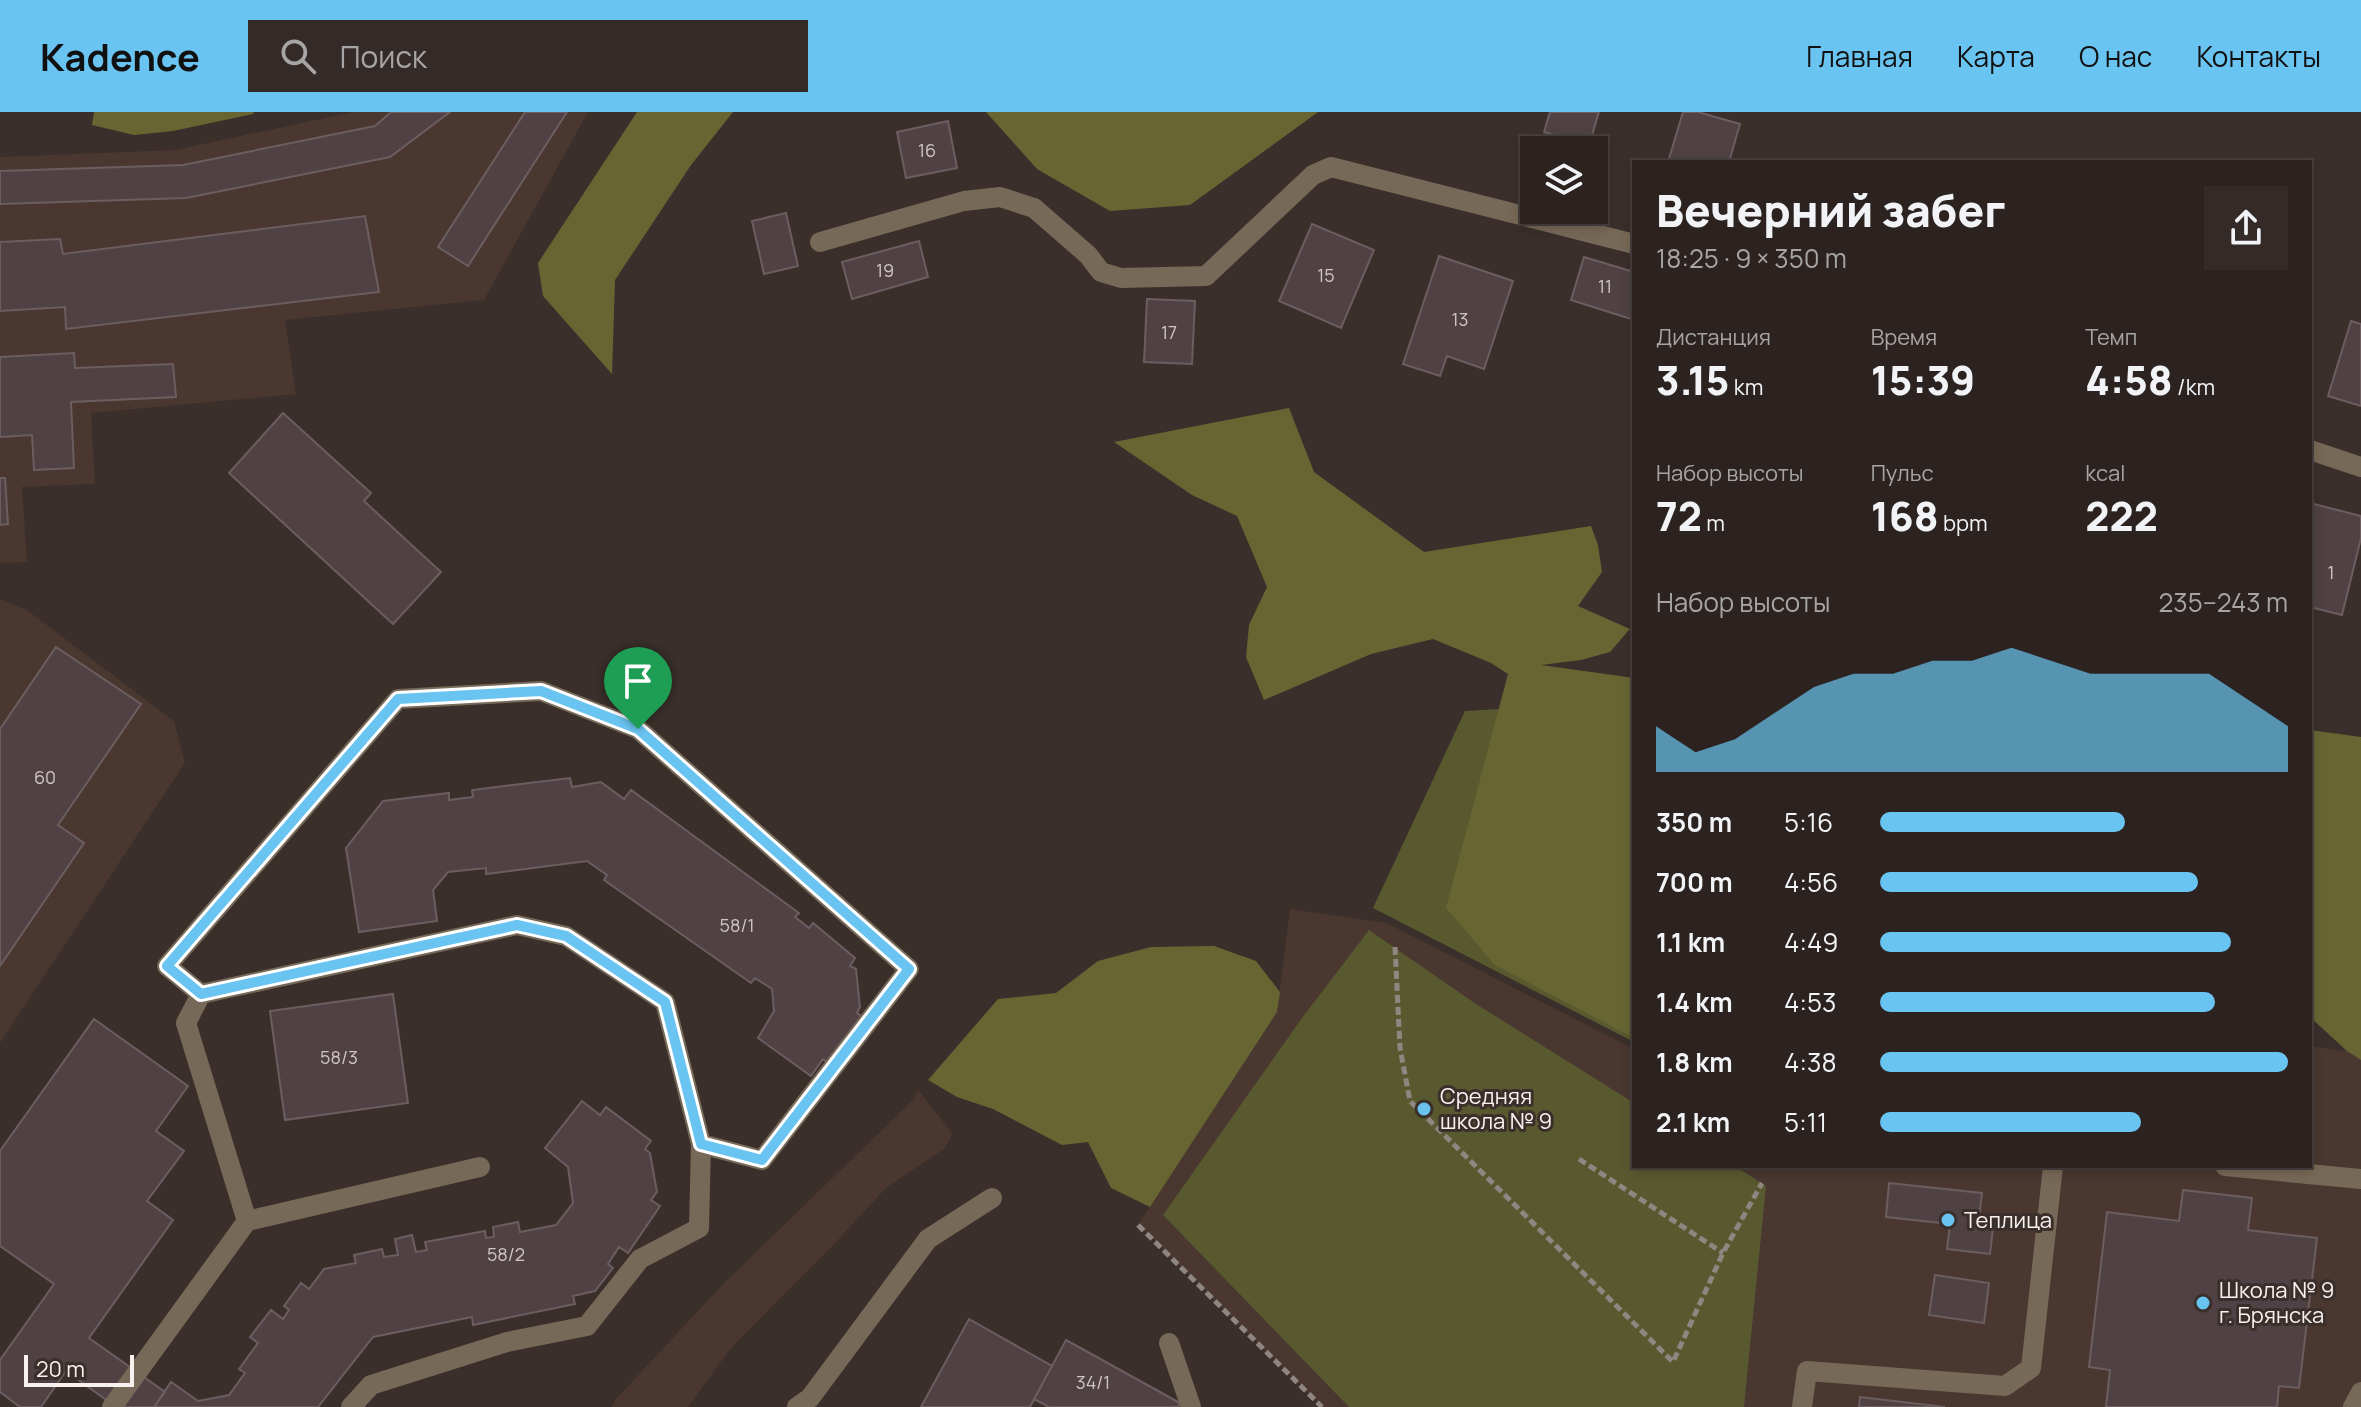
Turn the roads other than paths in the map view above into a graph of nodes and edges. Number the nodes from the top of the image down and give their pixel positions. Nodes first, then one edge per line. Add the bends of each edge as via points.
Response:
1 (820, 242) dead end
2 (1632, 243) edge
3 (2312, 451) edge
4 (2361, 467) edge
5 (201, 994) junction
6 (701, 1144) junction
7 (480, 1167) dead end
8 (2053, 1168) edge
9 (2246, 1168) edge
10 (2361, 1179) edge
11 (992, 1198) dead end
12 (247, 1221) junction
13 (1169, 1343) dead end
14 (2361, 1392) edge
15 (112, 1407) edge
16 (351, 1407) edge
17 (797, 1407) edge
18 (1191, 1407) edge
19 (1802, 1407) edge
20 (2353, 1407) edge

1 - 2 street via 964,201 1000,197 1034,208 1101,272 1121,278 1206,276 1313,175 1331,167
3 - 4 street
5 - 6 street via 517,925 566,936 665,1002
5 - 6 street via 167,966 398,699 541,691 638,729 909,969 762,1160
5 - 12 street via 186,1023
6 - 16 street via 699,1228 640,1259 587,1326 507,1342 371,1385
7 - 12 street
8 - 19 street via 2031,1368 2005,1386 1807,1371
9 - 10 street
11 - 17 street via 928,1239 810,1398
12 - 15 street
13 - 18 street
14 - 20 street

